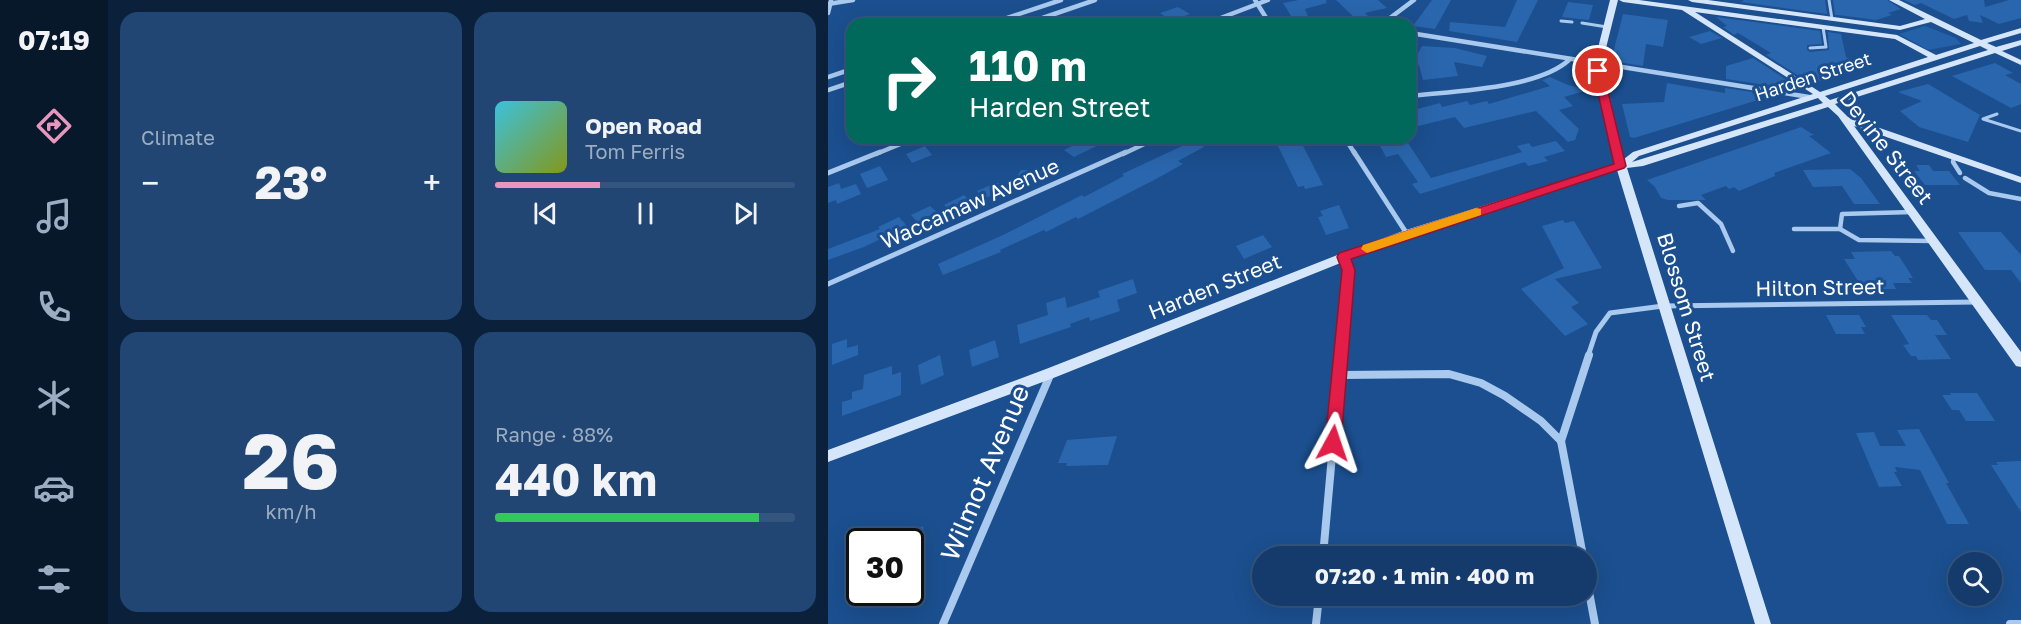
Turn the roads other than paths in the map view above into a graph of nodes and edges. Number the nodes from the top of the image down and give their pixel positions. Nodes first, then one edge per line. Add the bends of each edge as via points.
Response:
1 (853, 0) edge
2 (1061, 0) edge
3 (1095, 0) edge
4 (1268, 0) edge
5 (1414, 0) edge
6 (1614, 0) edge
7 (1623, 0) edge
8 (1692, 0) edge
9 (1829, 0) edge
10 (1893, 0) edge
11 (1256, 2) edge
12 (829, 3) edge
13 (1684, 4) edge
14 (828, 12) edge
15 (1007, 18) edge
16 (1042, 18) edge
17 (1219, 18) edge
18 (1266, 18) edge
19 (1390, 18) edge
20 (1832, 19) junction
21 (1932, 19) junction
22 (1561, 21) dead end
23 (1572, 22) dead end
24 (1582, 23) dead end
25 (1607, 27) junction
26 (1823, 27) junction
27 (1900, 28) junction
28 (2021, 30) edge
29 (1416, 34) edge
30 (1897, 36) junction
31 (2021, 42) edge
32 (1981, 43) junction
33 (1822, 47) junction
34 (1810, 48) dead end
35 (1995, 50) junction
36 (1827, 51) dead end
37 (1934, 57) junction
38 (1569, 60) junction
39 (2021, 63) edge
40 (1598, 64) junction
41 (846, 71) edge
42 (828, 77) edge
43 (846, 84) edge
44 (828, 90) edge
45 (1416, 95) edge
46 (1813, 96) junction
47 (1830, 103) junction
48 (1997, 114) dead end
49 (1845, 119) junction
50 (2021, 131) edge
51 (900, 144) edge
52 (1144, 144) edge
53 (1349, 144) edge
54 (1954, 157) junction
55 (1620, 166) junction
56 (828, 173) edge
57 (1960, 173) dead end
58 (1965, 178) dead end
59 (2021, 180) edge
60 (2021, 199) edge
61 (1679, 206) dead end
62 (1912, 212) junction
63 (1840, 228) junction
64 (1794, 229) dead end
65 (1407, 234) junction
66 (1933, 241) junction
67 (1733, 251) dead end
68 (1344, 257) junction
69 (828, 284) edge
70 (1977, 302) junction
71 (1663, 306) junction
72 (2021, 362) edge
73 (1051, 373) junction
74 (1340, 375) junction
75 (1561, 441) junction
76 (828, 456) edge
77 (1324, 546) edge
78 (1580, 546) edge
79 (1318, 606) edge
80 (1592, 606) edge
81 (943, 624) edge
82 (1317, 624) edge
83 (1595, 624) edge
84 (1763, 624) edge
85 (2010, 624) edge
86 (2021, 624) edge

1 - 12 street
2 - 15 street
3 - 16 street
4 - 11 street
5 - 19 street
6 - 25 main road, Blossom Street
7 - 13 main road
8 - 20 main road
9 - 20 lane
10 - 21 main road
11 - 17 street
11 - 18 street
12 - 14 street
13 - 26 main road
13 - 46 main road, Devine Street
20 - 27 main road
21 - 27 main road
21 - 32 main road
22 - 23 lane
24 - 25 lane
25 - 40 main road, Blossom Street
26 - 30 main road
26 - 33 lane via 1826,47
27 - 30 main road via 1894,31
28 - 32 main road, Harden Street
29 - 38 street
30 - 37 main road
31 - 35 main road, Harden Street
32 - 35 main road
32 - 37 main road, Harden Street
33 - 34 lane
33 - 36 lane
35 - 39 main road
35 - 47 main road, Harden Street
37 - 46 main road, Harden Street
38 - 40 street
38 - 45 street via 1558,70 1515,83
40 - 46 street
40 - 55 main road, Blossom Street
41 - 42 street
43 - 44 street
46 - 47 main road, Devine Street
46 - 55 main road, Harden Street via 1636,154
47 - 49 main road, Devine Street
47 - 55 main road, Harden Street via 1640,164
48 - 50 lane via 1983,118
49 - 54 main road
49 - 62 main road, Devine Street
51 - 56 street
52 - 69 street, Waccamaw Avenue
53 - 65 street
54 - 57 lane
54 - 59 main road
55 - 65 main road, Harden Street
55 - 71 main road, Blossom Street
58 - 60 lane via 1989,193
61 - 67 lane via 1698,203 1721,224
62 - 63 lane via 1842,214
62 - 66 main road, Devine Street
63 - 64 lane
63 - 66 lane via 1859,240
65 - 68 main road, Harden Street
66 - 70 main road, Devine Street
68 - 73 main road, Harden Street
68 - 74 street via 1349,270
70 - 71 street, Hilton Street
70 - 72 main road, Devine Street
71 - 75 street, Hilton Street via 1610,313 1596,332
71 - 84 main road, Blossom Street
73 - 76 main road, Harden Street
73 - 81 street, Wilmot Avenue
74 - 75 street via 1449,374 1481,383 1540,421
74 - 77 street
75 - 78 street
79 - 82 street
80 - 83 street
85 - 86 street

